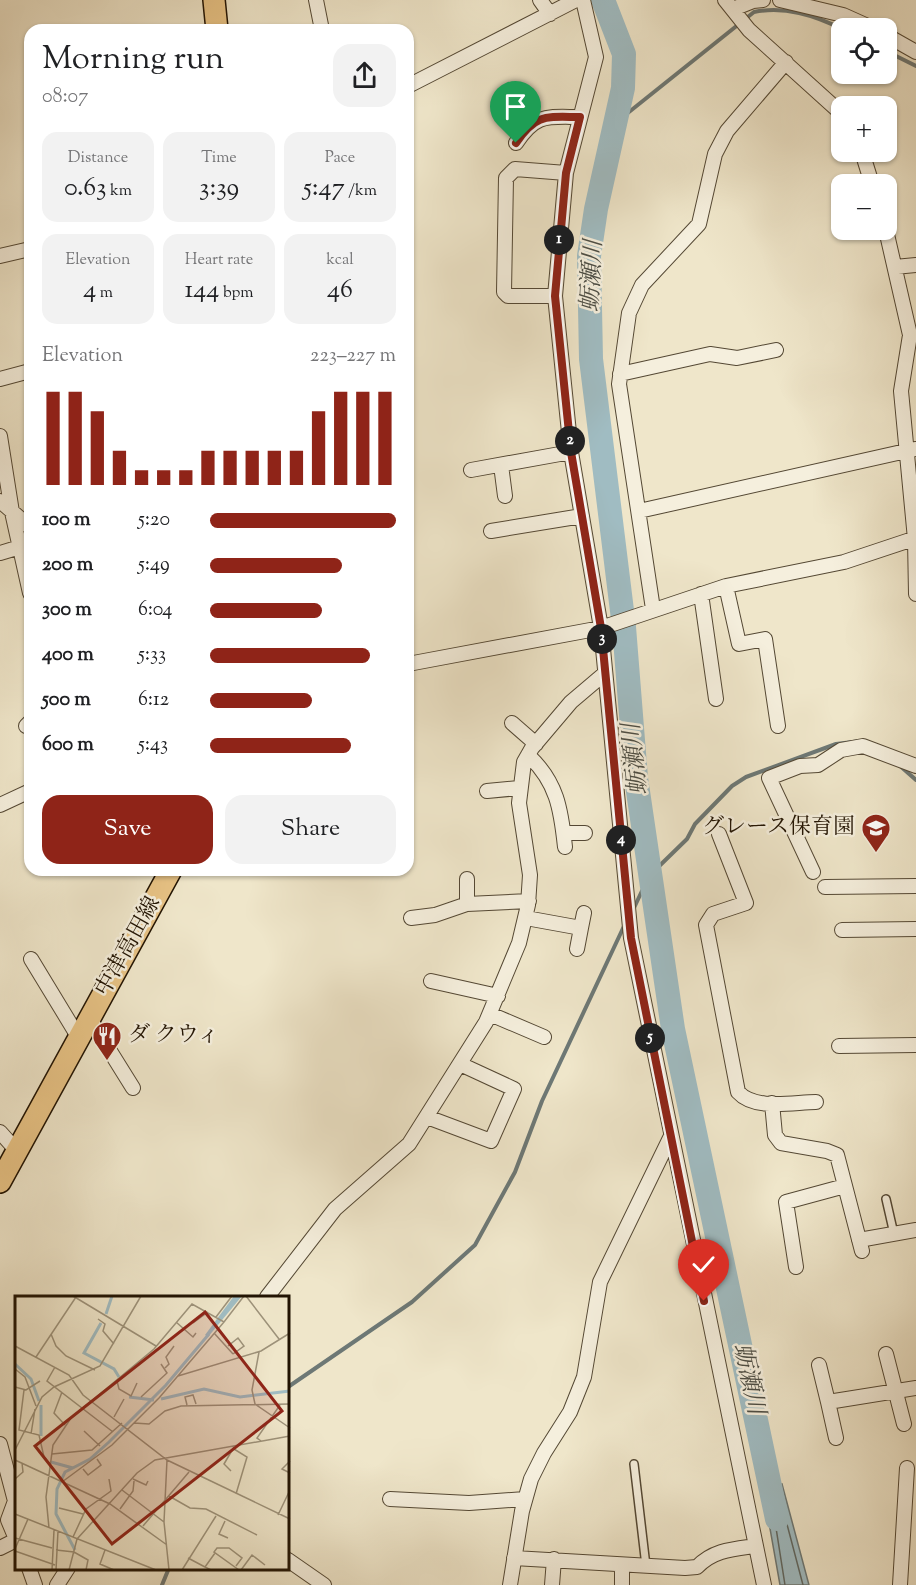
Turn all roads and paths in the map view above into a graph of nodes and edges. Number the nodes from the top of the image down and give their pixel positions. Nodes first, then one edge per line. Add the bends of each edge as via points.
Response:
1 (214, 0) edge
2 (316, 0) edge
3 (540, 0) edge
4 (576, 0) edge
5 (582, 0) edge
6 (763, 0) edge
7 (780, 0) edge
8 (731, 8) edge
9 (550, 14) junction
10 (850, 18) edge
11 (216, 24) edge
12 (321, 24) edge
13 (897, 41) edge
14 (916, 52) edge
15 (786, 62) junction
16 (414, 83) edge
17 (831, 104) edge
18 (580, 117) junction
19 (516, 143) dead end
20 (566, 173) junction
21 (888, 240) edge
22 (24, 250) edge
23 (0, 256) edge
24 (916, 265) edge
25 (895, 267) junction
26 (555, 296) junction
27 (776, 350) dead end
28 (24, 373) edge
29 (620, 374) junction
30 (0, 379) edge
31 (0, 436) edge
32 (912, 450) edge
33 (571, 452) junction
34 (501, 465) junction
35 (471, 470) dead end
36 (504, 496) dead end
37 (0, 501) edge
38 (639, 511) junction
39 (12, 512) junction
40 (582, 516) junction
41 (24, 522) edge
42 (491, 531) dead end
43 (915, 538) edge
44 (20, 547) junction
45 (0, 553) edge
46 (24, 565) edge
47 (726, 586) junction
48 (701, 594) junction
49 (916, 594) edge
50 (650, 610) junction
51 (604, 628) junction
52 (414, 663) edge
53 (604, 674) junction
54 (716, 699) dead end
55 (512, 723) dead end
56 (778, 726) dead end
57 (532, 749) junction
58 (916, 766) edge
59 (519, 788) junction
60 (487, 791) dead end
61 (24, 794) edge
62 (0, 806) edge
63 (585, 833) dead end
64 (719, 834) dead end
65 (813, 872) dead end
66 (168, 876) edge
67 (467, 879) dead end
68 (916, 886) edge
69 (825, 887) dead end
70 (529, 901) junction
71 (467, 904) junction
72 (584, 913) dead end
73 (411, 918) dead end
74 (526, 918) junction
75 (581, 928) junction
76 (916, 929) edge
77 (842, 930) dead end
78 (577, 949) dead end
79 (31, 959) dead end
80 (431, 981) dead end
81 (498, 996) junction
82 (490, 1014) junction
83 (90, 1019) junction
84 (543, 1037) dead end
85 (79, 1038) junction
86 (916, 1045) edge
87 (838, 1046) dead end
88 (460, 1064) junction
89 (133, 1088) dead end
90 (816, 1102) dead end
91 (772, 1103) junction
92 (427, 1117) junction
93 (0, 1134) edge
94 (670, 1138) junction
95 (17, 1152) junction
96 (0, 1182) edge
97 (844, 1186) junction
98 (886, 1199) dead end
99 (916, 1230) edge
100 (894, 1234) junction
101 (796, 1267) dead end
102 (268, 1296) edge
103 (886, 1354) dead end
104 (819, 1365) dead end
105 (916, 1388) edge
106 (896, 1392) junction
107 (828, 1402) junction
108 (904, 1424) dead end
109 (836, 1438) dead end
110 (0, 1444) edge
111 (634, 1464) dead end
112 (907, 1468) dead end
113 (15, 1497) edge
114 (390, 1499) dead end
115 (525, 1499) junction
116 (15, 1501) edge
117 (15, 1503) edge
118 (0, 1507) edge
119 (15, 1538) edge
120 (15, 1540) edge
121 (755, 1545) junction
122 (0, 1548) edge
123 (514, 1558) junction
124 (554, 1558) junction
125 (290, 1561) edge
126 (622, 1565) junction
127 (646, 1566) junction
128 (28, 1570) edge
129 (67, 1570) edge
130 (35, 1585) edge
131 (57, 1585) edge
132 (324, 1585) edge
133 (510, 1585) edge
134 (552, 1585) edge
135 (622, 1585) edge
136 (764, 1585) edge
137 (900, 1585) edge

1 - 11 main road
2 - 12 street
3 - 9 street
4 - 9 street
5 - 18 street via 596,57
6 - 8 street
7 - 10 street
8 - 15 street via 749,30
9 - 16 street
13 - 14 street
15 - 17 street
15 - 29 street via 727,131 715,154 699,224 642,285 629,313
18 - 19 street via 544,117 533,121
18 - 20 street
20 - 26 street
20 - 26 street via 515,169 506,178 504,292 508,296
21 - 25 street
22 - 23 street
24 - 25 street
25 - 32 street via 910,335 901,391
26 - 33 street
27 - 29 street via 737,357 710,354
28 - 30 street
29 - 38 street
31 - 39 street
32 - 38 street
32 - 43 street
33 - 34 street
33 - 40 street
34 - 35 street
34 - 36 street
37 - 39 street
38 - 50 street
39 - 41 street
39 - 44 street
40 - 42 street
40 - 51 street
43 - 47 street via 844,562
43 - 49 street
44 - 45 street
44 - 46 street
47 - 48 street
47 - 56 street via 739,644 765,639
48 - 50 street
48 - 54 street
50 - 51 street
51 - 52 street
51 - 53 street
53 - 57 street via 571,702
53 - 94 street via 631,938
55 - 57 street
57 - 59 street
57 - 63 street via 559,799 564,840
58 - 65 street via 863,746 841,750 818,765 800,766 769,778
59 - 60 street
59 - 70 street via 530,875
61 - 62 street
64 - 91 street via 746,903 713,914 706,925 738,1092
66 - 83 main road, 中津高田線
67 - 71 street
68 - 69 street
70 - 71 street
70 - 74 street
71 - 73 street
72 - 75 street
74 - 75 street
74 - 81 street
75 - 78 street
76 - 77 street
79 - 85 street
80 - 81 street
81 - 82 street
82 - 84 street
82 - 88 street
83 - 85 main road, 中津高田線
83 - 89 street
85 - 95 main road, 中津高田線
86 - 87 street
88 - 92 street
88 - 92 street via 514,1089 491,1141
90 - 91 street
91 - 97 street via 778,1141 837,1155
92 - 102 street via 400,1154 335,1209
93 - 95 street
94 - 115 street via 607,1263 581,1388 538,1464
94 - 121 street
95 - 96 main road, 中津高田線
97 - 100 street via 861,1245
97 - 101 street via 786,1202
98 - 100 lane
99 - 100 street
103 - 106 street
104 - 107 street
105 - 106 street
106 - 107 street
106 - 108 street
107 - 109 street
110 - 113 street
111 - 127 lane
112 - 137 street
114 - 115 street via 469,1503
115 - 123 street
116 - 118 street
117 - 119 street via 8,1520
120 - 122 street
121 - 127 street via 718,1552 697,1567
121 - 136 street
123 - 124 street
123 - 133 street
124 - 126 street
124 - 134 street
125 - 132 street
126 - 127 street
126 - 135 street
128 - 130 street
129 - 131 street

